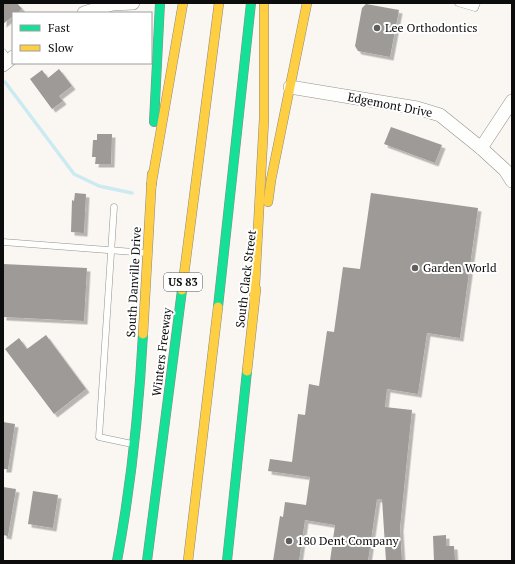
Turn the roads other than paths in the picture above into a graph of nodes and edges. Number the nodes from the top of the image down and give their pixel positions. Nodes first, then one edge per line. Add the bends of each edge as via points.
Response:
1 (134, 3) edge
2 (160, 3) edge
3 (183, 3) edge
4 (219, 3) edge
5 (251, 3) edge
6 (264, 3) edge
7 (307, 3) edge
8 (458, 3) edge
9 (477, 3) edge
10 (111, 4) edge
11 (87, 12) edge
12 (290, 87) junction
13 (512, 101) edge
14 (481, 148) junction
15 (512, 181) edge
16 (151, 187) junction
17 (114, 207) dead end
18 (3, 242) edge
19 (112, 250) junction
20 (148, 253) junction
21 (254, 303) junction
22 (134, 445) junction
23 (117, 561) edge
24 (147, 561) edge
25 (188, 561) edge
26 (227, 561) edge

1 - 10 street
2 - 16 main road, South Danville Drive
3 - 16 main road
4 - 24 main road, Winters Freeway / US 83
5 - 25 main road, US 83
6 - 21 main road via 264,119
7 - 12 main road, South Clack Street
8 - 9 lane via 475,8
10 - 11 street
12 - 14 street, Edgemont Drive via 417,108 440,115
12 - 21 main road, South Clack Street via 272,180
13 - 14 street
14 - 15 street, Edgemont Drive via 505,170
16 - 20 main road, South Danville Drive
17 - 19 lane
18 - 19 lane
19 - 20 lane
19 - 22 lane via 99,437
20 - 22 main road, South Danville Drive via 141,377
21 - 26 main road, South Clack Street
22 - 23 main road, South Danville Drive via 126,514

